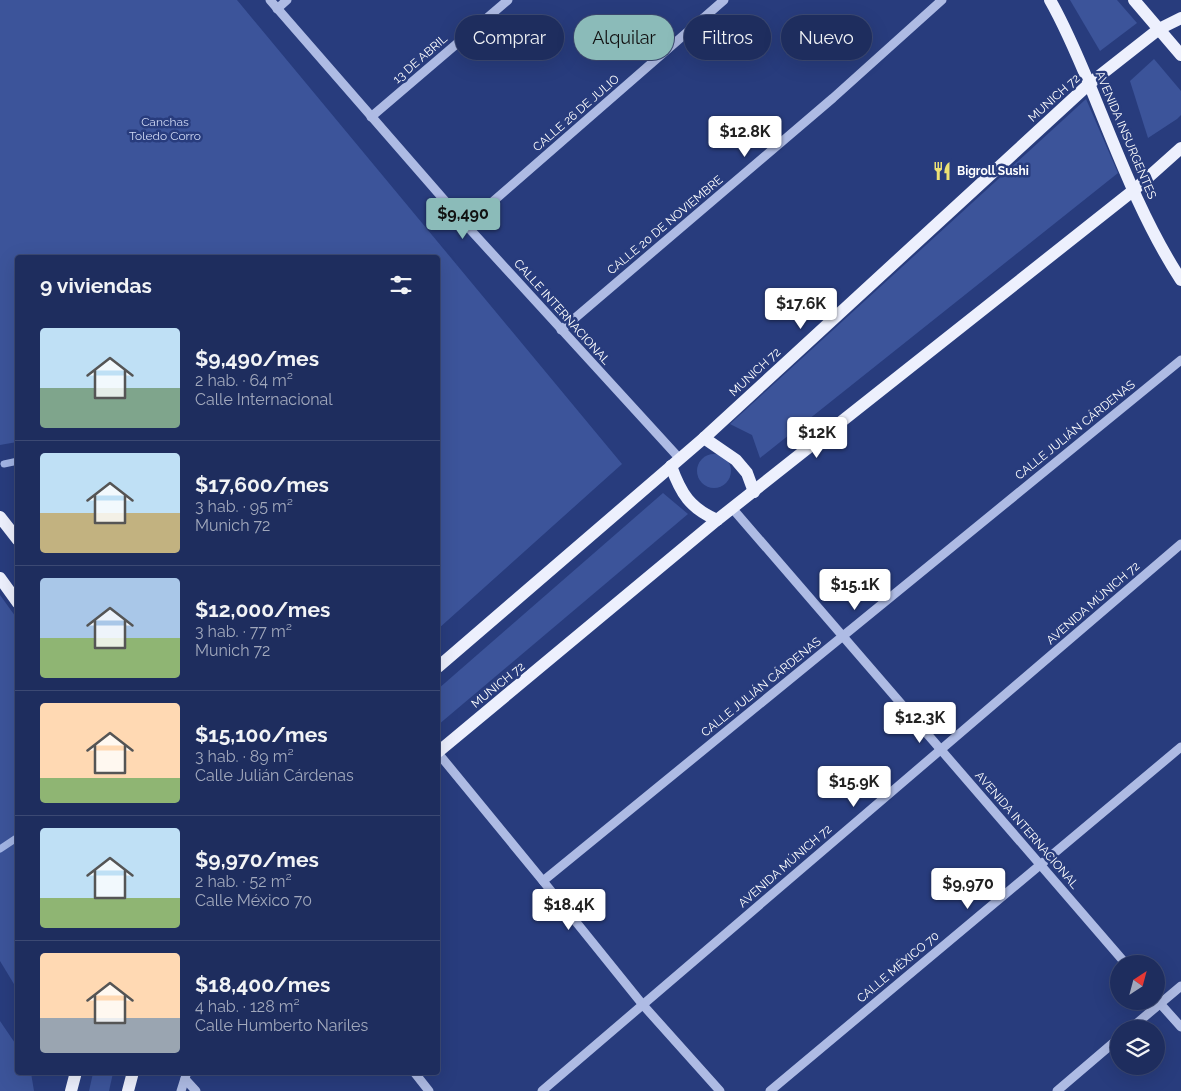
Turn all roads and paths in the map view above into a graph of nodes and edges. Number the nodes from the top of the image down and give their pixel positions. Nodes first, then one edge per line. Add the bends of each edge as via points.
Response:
1 (270, 0) edge
2 (287, 0) edge
3 (508, 0) edge
4 (724, 0) edge
5 (942, 0) edge
6 (1050, 0) edge
7 (1134, 0) edge
8 (277, 9) junction
9 (1181, 18) edge
10 (1159, 29) junction
11 (1181, 55) edge
12 (1089, 84) junction
13 (371, 117) junction
14 (1181, 148) edge
15 (1134, 190) junction
16 (466, 225) junction
17 (1181, 280) edge
18 (561, 330) junction
19 (1181, 360) edge
20 (704, 438) junction
21 (676, 462) junction
22 (754, 492) junction
23 (732, 508) junction
24 (0, 517) edge
25 (717, 520) junction
26 (15, 536) edge
27 (1181, 544) edge
28 (0, 578) edge
29 (15, 599) edge
30 (843, 636) junction
31 (440, 665) edge
32 (1181, 747) edge
33 (941, 750) junction
34 (440, 751) edge
35 (440, 755) edge
36 (1040, 865) junction
37 (543, 880) junction
38 (1118, 955) edge
39 (1181, 986) edge
40 (1165, 996) edge
41 (643, 1005) junction
42 (1165, 1009) edge
43 (1149, 1010) edge
44 (1139, 1020) edge
45 (1181, 1027) edge
46 (1110, 1046) edge
47 (75, 1075) edge
48 (131, 1075) edge
49 (417, 1075) edge
50 (186, 1076) edge
51 (1059, 1090) edge
52 (71, 1091) edge
53 (128, 1091) edge
54 (181, 1091) edge
55 (196, 1091) edge
56 (430, 1091) edge
57 (542, 1091) edge
58 (720, 1091) edge
59 (770, 1091) edge

1 - 8 street, CALLE INTERNACIONAL
2 - 8 street
3 - 13 street, 13 DE ABRIL
4 - 16 street, CALLE 26 DE JULIO
5 - 18 street, CALLE 20 DE NOVIEMBRE via 834,98
6 - 12 main road, AVENIDA INSURGENTES
7 - 10 main road
8 - 13 street, CALLE INTERNACIONAL
9 - 10 main road, MUNICH 72
10 - 11 main road
10 - 12 main road, MUNICH 72
12 - 15 main road, AVENIDA INSURGENTES
12 - 20 main road, MUNICH 72
13 - 16 street, CALLE INTERNACIONAL
14 - 15 main road, MUNICH 72
15 - 17 main road, AVENIDA INSURGENTES via 1162,250
15 - 22 main road, MUNICH 72
16 - 18 street, CALLE INTERNACIONAL
18 - 21 street, CALLE INTERNACIONAL
19 - 30 street, CALLE JULIÁN CÁRDENAS
20 - 21 main road, MUNICH 72
20 - 22 main road via 736,460
21 - 25 main road via 678,486 687,499 703,514
21 - 31 main road, MUNICH 72
22 - 23 main road, MUNICH 72
23 - 25 main road, MUNICH 72
23 - 30 street, AVENIDA INTERNACIONAL
24 - 26 main road
25 - 34 main road, MUNICH 72
27 - 33 street, AVENIDA MÚNICH 72
28 - 29 main road
30 - 33 street, AVENIDA INTERNACIONAL
30 - 37 street, CALLE JULIÁN CÁRDENAS
32 - 36 street, CALLE MÉXICO 70
33 - 36 street, AVENIDA INTERNACIONAL
33 - 41 street, AVENIDA MÚNICH 72
35 - 37 street
36 - 38 street, AVENIDA INTERNACIONAL
36 - 59 street, CALLE MÉXICO 70
37 - 41 street
39 - 40 street
41 - 57 street, AVENIDA MÚNICH 72
41 - 58 street
42 - 45 street
43 - 44 street
46 - 51 street
47 - 52 main road
48 - 53 main road
49 - 56 street
50 - 54 street
50 - 55 street

